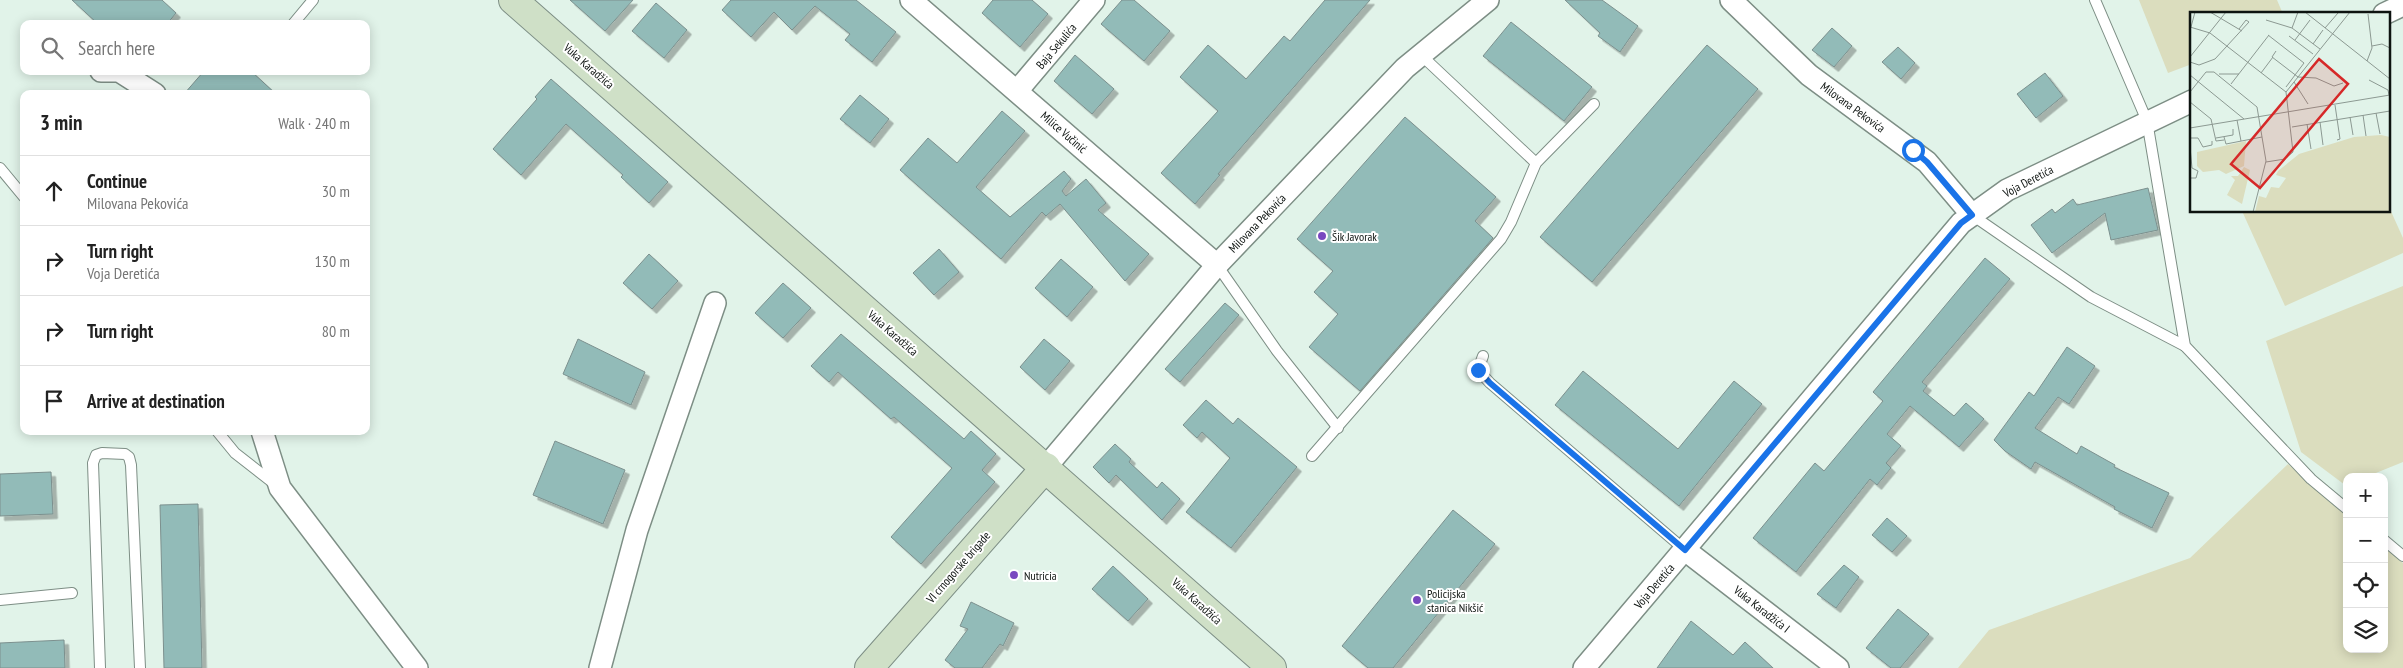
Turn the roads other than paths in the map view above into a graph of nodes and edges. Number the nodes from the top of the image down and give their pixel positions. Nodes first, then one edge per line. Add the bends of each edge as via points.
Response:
1 (313, 0) edge
2 (513, 0) edge
3 (911, 0) edge
4 (1094, 0) edge
5 (1731, 0) edge
6 (2095, 0) edge
7 (1477, 3) edge
8 (2403, 5) edge
9 (2388, 12) edge
10 (296, 20) edge
11 (1421, 55) junction
12 (124, 75) edge
13 (148, 90) edge
14 (1017, 92) junction
15 (2190, 102) edge
16 (1594, 104) dead end
17 (2147, 121) junction
18 (1536, 164) junction
19 (0, 168) edge
20 (20, 192) edge
21 (1972, 215) junction
22 (1216, 265) junction
23 (715, 303) dead end
24 (2185, 346) junction
25 (1482, 356) dead end
26 (1338, 428) junction
27 (220, 435) edge
28 (263, 435) edge
29 (1312, 456) dead end
30 (1046, 467) junction
31 (280, 488) junction
32 (2343, 506) edge
33 (2388, 543) edge
34 (1685, 550) junction
35 (2403, 556) edge
36 (72, 593) dead end
37 (0, 600) edge
38 (100, 668) edge
39 (140, 668) edge
40 (417, 668) edge
41 (600, 668) edge
42 (869, 668) edge
43 (1272, 668) edge
44 (1584, 668) edge
45 (1838, 668) edge

1 - 10 lane
2 - 30 street, Vuka Karadžića
3 - 14 street, Milice Vučinić
4 - 14 street, Baja Sekulića
5 - 21 street, Milovana Pekovića via 1810,75 1927,162
6 - 17 lane
7 - 11 street, Milovana Pekovića
8 - 9 street
11 - 18 lane
11 - 22 street, Milovana Pekovića
12 - 13 street
14 - 22 street, Milice Vučinić
15 - 17 street, Voja Deretića
16 - 18 lane
17 - 21 street, Voja Deretića via 2007,190
17 - 24 lane
18 - 26 lane via 1501,238
19 - 20 lane
21 - 24 lane via 2092,297
21 - 34 street, Voja Deretića via 1961,223
22 - 26 lane via 1277,351
22 - 30 street, Milovana Pekovića
23 - 41 street via 637,530
24 - 32 lane via 2310,479
25 - 34 lane via 1478,370 1490,383
26 - 29 lane
27 - 31 lane via 235,453
28 - 31 street
30 - 42 street, VI crnogorske brigade
30 - 43 street, Vuka Karadžića
31 - 40 street
33 - 35 lane
34 - 44 street, Voja Deretića
34 - 45 street, Vuka Karadžića I
36 - 37 lane
38 - 39 lane via 93,463 96,455 102,453 125,454 131,465

